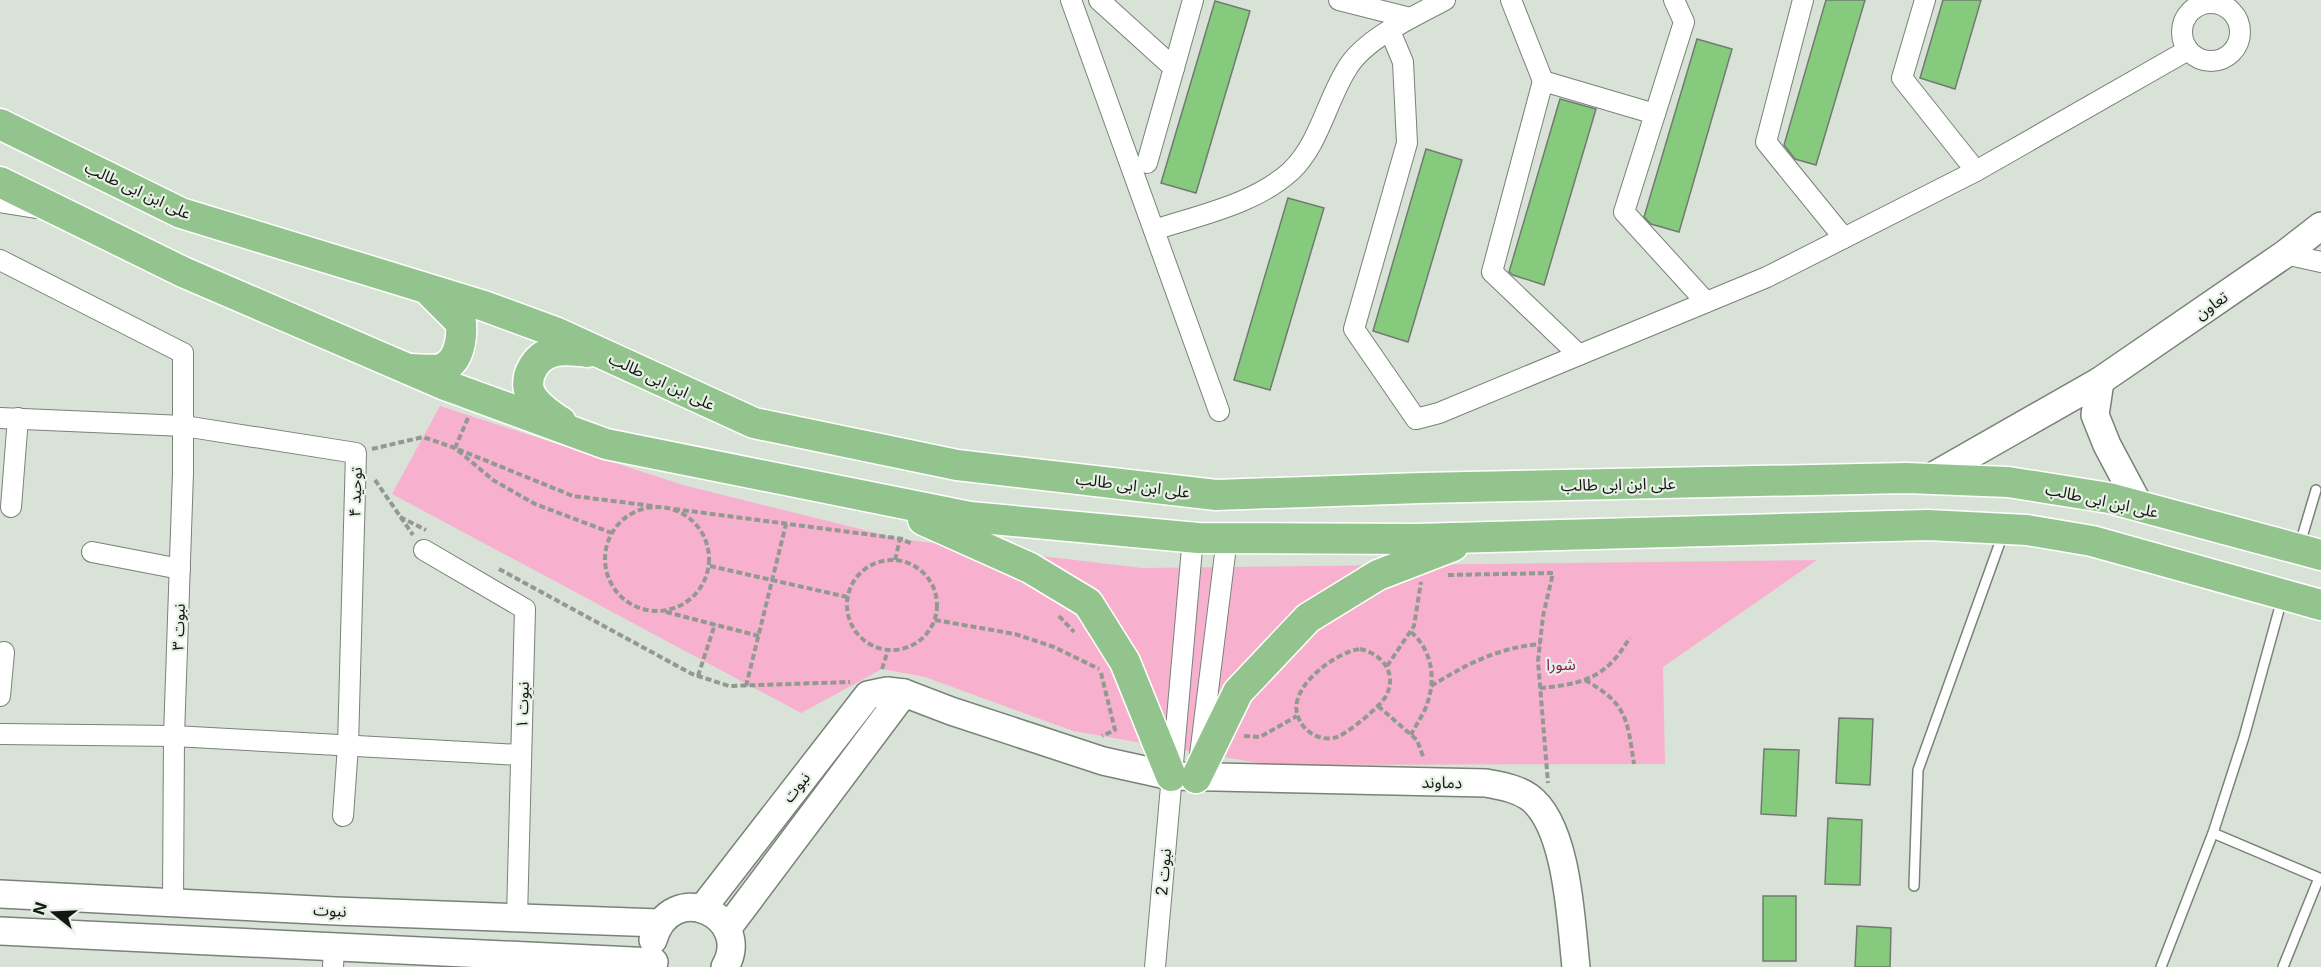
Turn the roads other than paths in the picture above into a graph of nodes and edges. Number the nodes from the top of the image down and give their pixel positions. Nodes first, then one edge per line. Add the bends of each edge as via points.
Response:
1 (1071, 0) edge
2 (1099, 0) edge
3 (1193, 0) edge
4 (1339, 0) edge
5 (1445, 0) edge
6 (1511, 0) edge
7 (1674, 0) edge
8 (1803, 0) edge
9 (1925, 0) edge
10 (2195, 3) edge
11 (1410, 18) junction
12 (1390, 31) junction
13 (2188, 50) junction
14 (1174, 68) junction
15 (1543, 81) junction
16 (1655, 114) junction
17 (0, 124) edge
18 (1147, 163) dead end
19 (1976, 171) junction
20 (0, 182) edge
21 (0, 202) edge
22 (62, 212) junction
23 (2321, 226) edge
24 (1154, 230) junction
25 (1844, 238) junction
26 (2285, 254) junction
27 (0, 260) edge
28 (2321, 262) edge
29 (426, 288) junction
30 (1706, 302) junction
31 (606, 355) junction
32 (1579, 355) junction
33 (408, 369) junction
34 (2100, 381) junction
35 (1219, 411) dead end
36 (9, 418) edge
37 (183, 426) junction
38 (583, 436) junction
39 (1928, 478) junction
40 (2316, 490) dead end
41 (876, 499) junction
42 (11, 507) dead end
43 (2140, 507) junction
44 (2005, 529) junction
45 (1193, 537) junction
46 (1477, 537) junction
47 (1227, 538) junction
48 (428, 542) road end
49 (92, 552) dead end
50 (2310, 552) edge
51 (180, 569) junction
52 (2283, 594) junction
53 (2321, 604) edge
54 (4, 652) dead end
55 (904, 693) junction
56 (0, 696) edge
57 (0, 734) edge
58 (174, 736) junction
59 (348, 746) junction
60 (521, 756) junction
61 (1184, 777) junction
62 (343, 816) dead end
63 (2213, 833) junction
64 (1914, 886) dead end
65 (0, 894) edge
66 (173, 902) junction
67 (702, 909) junction
68 (335, 911) junction
69 (517, 917) junction
70 (660, 923) junction
71 (727, 929) junction
72 (0, 931) edge
73 (334, 957) edge
74 (512, 961) edge
75 (656, 964) edge
76 (725, 967) edge
77 (1155, 967) edge
78 (1576, 967) edge
79 (2161, 967) edge
80 (2283, 967) edge

1 - 24 street
2 - 14 street
3 - 14 street
4 - 11 street
5 - 11 street
6 - 15 street
7 - 16 street via 1684,22
8 - 25 street via 1766,142
9 - 19 street via 1902,78
10 - 13 street via 2182,34
10 - 13 street via 2212,2 2235,13 2241,37 2228,57 2215,62 2198,58
11 - 12 street
12 - 24 street via 1349,64 1303,158 1290,172 1270,188 1242,201
12 - 32 street via 1403,62 1407,143 1354,329 1416,419
13 - 19 street
14 - 18 street
15 - 16 street
15 - 32 street via 1492,273
16 - 30 street via 1624,212
17 - 29 main road, علی ابن ابی طالب via 181,213
19 - 25 street
20 - 22 main road
21 - 22 street
22 - 33 main road via 183,272
23 - 26 main road, تعاون
24 - 35 street
25 - 30 street
26 - 28 street
26 - 34 main road, تعاون
27 - 37 street, نبوت ۳ via 183,352
29 - 31 main road, علی ابن ابی طالب via 555,332
29 - 33 main road via 453,312 461,323 462,337 455,356 445,367
30 - 32 street
31 - 38 main road via 549,352 536,360 528,376 530,393 540,406
31 - 39 main road, علی ابن ابی طالب via 754,423 957,465 1216,495
33 - 38 main road
34 - 39 main road, تعاون
34 - 43 main road via 2096,415 2107,445
36 - 37 street, توحید ۴
36 - 42 street
37 - 51 street, نبوت ۳
37 - 59 street, توحید ۴ via 356,453
38 - 41 main road
39 - 43 main road, علی ابن ابی طالب via 2008,482 2109,498
40 - 50 lane
41 - 45 main road via 970,517
41 - 61 main road via 1030,568 1088,603 1125,662 1133,685
43 - 50 main road, علی ابن ابی طالب
44 - 46 main road via 1928,525
44 - 52 main road via 2092,541
44 - 64 lane via 1918,770
45 - 47 main road
45 - 61 street
46 - 47 main road
46 - 61 main road via 1434,566 1378,575 1308,618 1238,692 1220,729
47 - 61 street via 1217,635
48 - 60 street, نبوت ۱ via 525,609
49 - 51 street
51 - 58 street, نبوت ۳
52 - 53 main road
52 - 63 lane
54 - 56 street
55 - 61 main road, نبوت via 1103,761
55 - 67 main road, نبوت via 868,695
55 - 71 main road, نبوت
57 - 58 street
58 - 59 street
58 - 66 street, نبوت ۳
59 - 60 street
59 - 62 street, توحید ۴
60 - 69 street, نبوت ۱
61 - 77 street, نبوت 2
61 - 78 main road, دماوند via 1486,783 1517,790 1531,798 1552,829 1567,885
63 - 79 lane
63 - 80 lane via 2319,878
65 - 66 main road, نبوت
66 - 68 main road, نبوت
67 - 70 main road via 678,909
67 - 71 main road via 718,917
68 - 69 main road, نبوت
68 - 73 main road
69 - 70 main road, نبوت
70 - 75 main road via 652,944
71 - 76 main road via 731,944
72 - 73 main road
73 - 74 main road
74 - 75 main road

